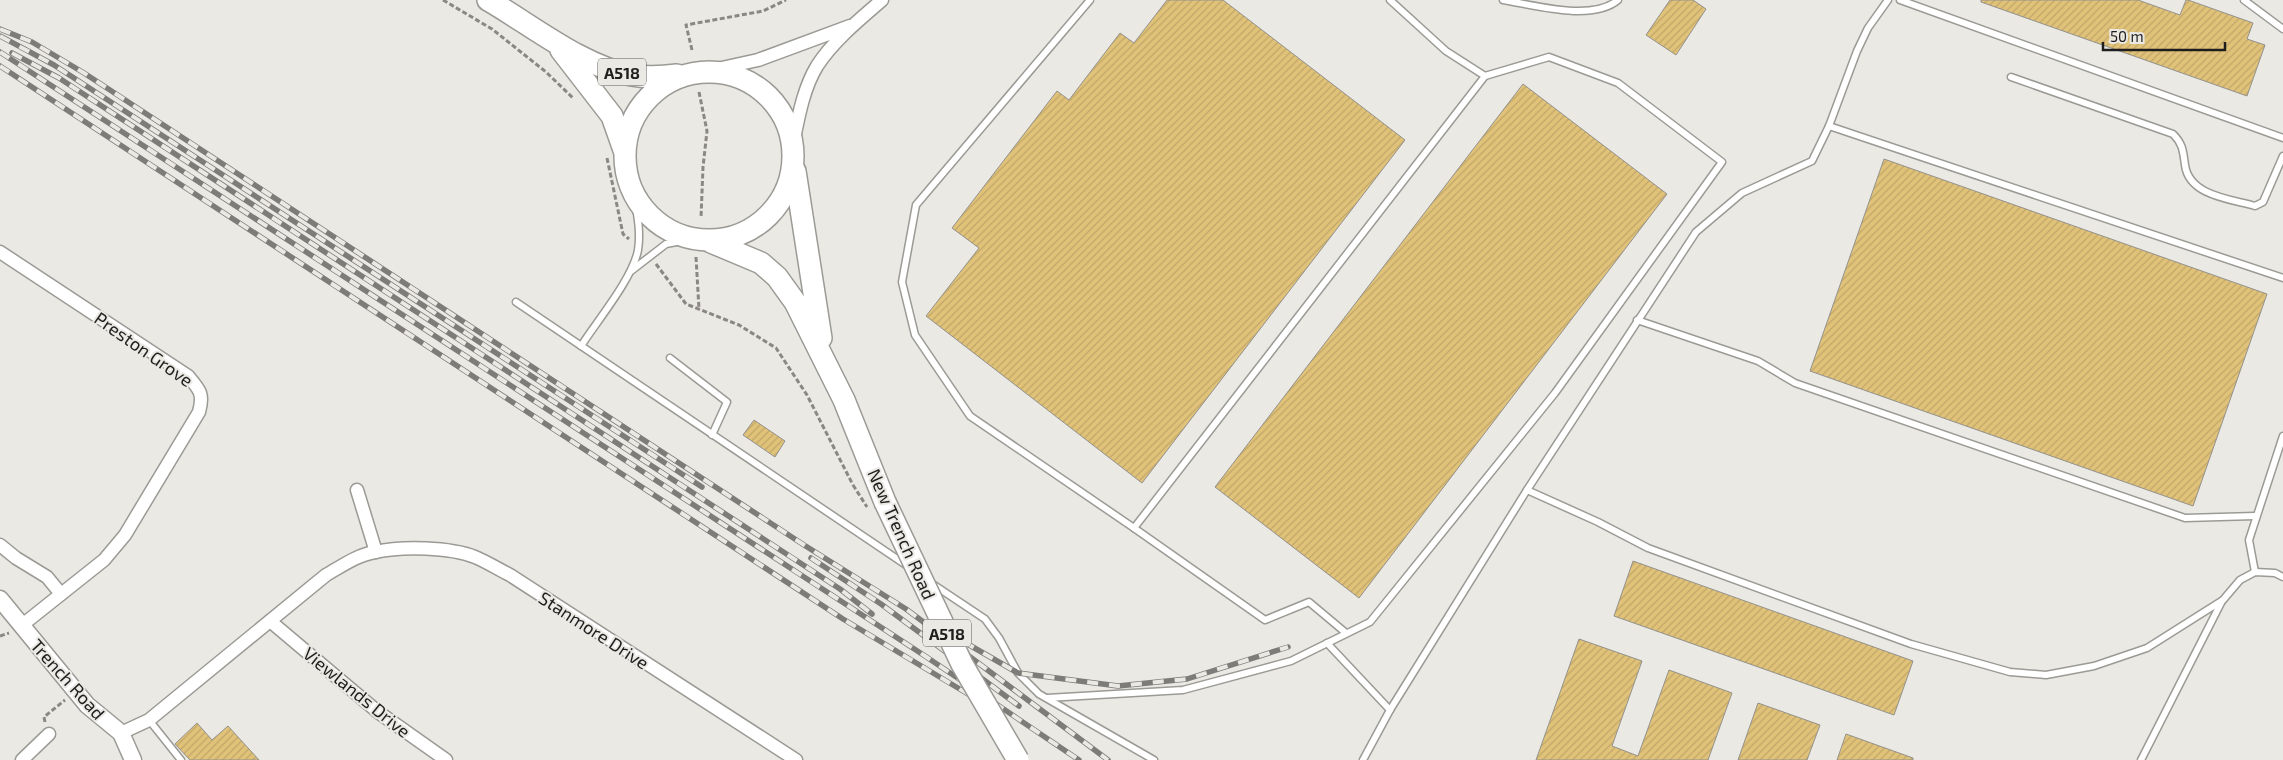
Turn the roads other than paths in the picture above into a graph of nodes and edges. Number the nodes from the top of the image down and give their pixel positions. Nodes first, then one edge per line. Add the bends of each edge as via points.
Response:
1 (488, 0) edge
2 (882, 0) edge
3 (1090, 0) edge
4 (1390, 0) edge
5 (1503, 0) edge
6 (1618, 0) edge
7 (1888, 0) edge
8 (1900, 0) edge
9 (2244, 0) edge
10 (853, 25) junction
11 (2283, 29) edge
12 (555, 42) junction
13 (1485, 76) junction
14 (2011, 77) dead end
15 (701, 78) junction
16 (1829, 126) junction
17 (2283, 138) edge
18 (615, 152) junction
19 (793, 153) junction
20 (2283, 156) edge
21 (634, 196) junction
22 (699, 246) junction
23 (0, 252) edge
24 (630, 271) junction
25 (2283, 278) edge
26 (516, 302) dead end
27 (1637, 320) junction
28 (581, 346) junction
29 (823, 356) junction
30 (670, 358) dead end
31 (712, 435) junction
32 (2283, 436) edge
33 (357, 490) dead end
34 (1527, 490) junction
35 (2255, 516) junction
36 (1134, 528) junction
37 (0, 545) edge
38 (376, 552) junction
39 (2255, 572) junction
40 (2283, 578) edge
41 (61, 594) junction
42 (0, 599) edge
43 (2223, 600) junction
44 (270, 621) junction
45 (21, 626) junction
46 (1346, 633) junction
47 (1327, 643) junction
48 (1047, 698) junction
49 (1390, 710) junction
50 (149, 720) junction
51 (121, 733) junction
52 (49, 734) road end
53 (22, 760) edge
54 (133, 760) edge
55 (181, 760) edge
56 (446, 760) edge
57 (794, 760) edge
58 (1018, 760) edge
59 (1154, 760) edge
60 (1363, 760) edge
61 (2141, 760) edge

1 - 12 highway, A518
2 - 10 street
3 - 36 lane via 916,205 902,282 916,335 970,416
4 - 13 lane via 1446,51
5 - 6 lane via 1528,6 1593,10 1607,8
7 - 16 lane via 1856,50
8 - 17 lane
9 - 11 lane
10 - 15 street
10 - 19 street via 817,67 799,113
12 - 15 highway, A518 via 594,63 629,75
12 - 18 highway, A518 via 612,116
13 - 36 lane
13 - 46 lane via 1549,57 1618,83 1722,162 1556,393 1370,622
14 - 20 lane via 2172,134 2181,141 2185,168 2199,190 2255,206 2263,202
15 - 18 highway via 671,80 647,98
15 - 19 highway via 735,75 760,88 775,102 786,120
16 - 25 lane
16 - 27 lane via 1812,160 1742,193 1696,232
18 - 21 highway
19 - 22 highway via 791,179 781,201 761,223 731,238
19 - 29 highway, New Trench Road / A518
21 - 22 highway via 656,222
21 - 24 lane via 639,225 638,247
22 - 24 lane via 666,244
22 - 29 highway, New Trench Road / A518 via 761,263 777,277 795,302
23 - 41 street, Preston Grove via 188,376 199,388 202,400 199,412 125,535 104,560
24 - 28 lane
26 - 28 lane
27 - 34 lane
27 - 35 lane via 1758,361 1795,383 2185,518
28 - 31 lane
29 - 58 highway, New Trench Road / A518, bridge via 885,502 962,664
30 - 31 lane via 727,402
31 - 48 lane via 985,619 1018,672
32 - 35 lane
33 - 38 street
34 - 43 lane via 1648,548 1911,644 2010,672 2046,675 2094,666 2147,648
34 - 49 lane
35 - 39 lane via 2249,540
36 - 46 lane via 1265,620 1309,602
37 - 41 street via 47,576
38 - 44 street, Stanmore Drive via 353,559 326,575
38 - 57 street, Stanmore Drive via 425,549 475,557 510,575
39 - 40 lane via 2275,573
39 - 43 lane via 2240,580
41 - 45 street, Preston Grove
42 - 45 street, Trench Road
43 - 61 lane
44 - 50 street, Stanmore Drive
44 - 56 street, Viewlands Drive via 378,712
45 - 51 street, Trench Road via 75,692
46 - 47 lane
47 - 48 lane via 1291,661 1183,690
47 - 49 lane
48 - 59 lane
49 - 60 lane
50 - 51 street, Stanmore Drive
50 - 55 lane
51 - 54 street, Trench Road
52 - 53 street

